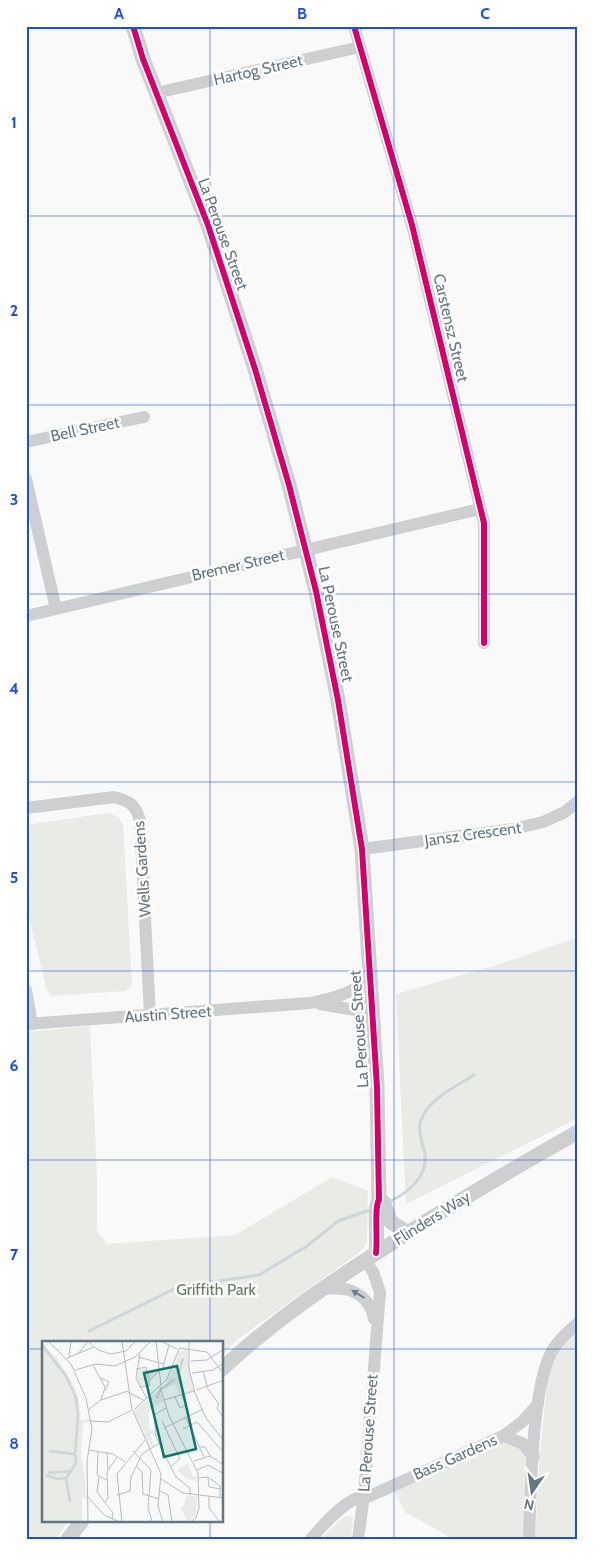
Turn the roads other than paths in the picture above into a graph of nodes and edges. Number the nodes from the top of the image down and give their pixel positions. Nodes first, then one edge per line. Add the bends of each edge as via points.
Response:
1 (133, 26) edge
2 (354, 26) edge
3 (360, 47) junction
4 (156, 93) junction
5 (144, 416) dead end
6 (26, 442) edge
7 (26, 480) edge
8 (480, 509) junction
9 (306, 548) junction
10 (56, 608) junction
11 (26, 616) edge
12 (484, 642) dead end
13 (578, 802) edge
14 (26, 808) edge
15 (362, 849) junction
16 (370, 978) junction
17 (26, 990) edge
18 (310, 1003) junction
19 (372, 1013) junction
20 (150, 1015) junction
21 (29, 1024) edge
22 (578, 1132) edge
23 (380, 1203) junction
24 (408, 1233) junction
25 (371, 1256) junction
26 (321, 1289) junction
27 (578, 1323) edge
28 (376, 1326) junction
29 (224, 1366) edge
30 (538, 1404) junction
31 (503, 1436) junction
32 (534, 1457) junction
33 (364, 1495) junction
34 (81, 1522) edge
35 (68, 1539) edge
36 (311, 1539) edge
37 (358, 1539) edge
38 (529, 1539) edge

1 - 4 street, La Perouse Street
2 - 3 street, Carstensz Street
3 - 4 street, Hartog Street
3 - 8 street, Carstensz Street via 412,225
4 - 9 street, La Perouse Street via 208,225 274,431
5 - 6 street, Bell Street
7 - 10 street
8 - 9 street, Bremer Street
8 - 12 street, Carstensz Street via 484,523
9 - 10 street, Bremer Street
9 - 15 street, La Perouse Street via 338,700
10 - 11 street, Bremer Street
13 - 15 street, Jansz Crescent via 565,812 535,824
14 - 20 street, Wells Gardens via 114,797 128,801 136,808 140,821
15 - 16 street, La Perouse Street
16 - 18 street, Austin Street via 358,989 344,995
16 - 19 street, La Perouse Street
17 - 21 street
18 - 19 street, Austin Street
18 - 20 street, Austin Street
19 - 23 street, La Perouse Street
20 - 21 street, Austin Street
22 - 24 street, Flinders Way
23 - 24 street via 391,1222
23 - 25 street, La Perouse Street
24 - 25 street, Flinders Way
25 - 26 street, Flinders Way
25 - 28 street, La Perouse Street via 380,1292
28 -> 26 street, La Perouse Street via 372,1309 358,1293 339,1287
26 - 29 street, Flinders Way
27 - 30 street via 551,1352 543,1372
28 - 33 street, La Perouse Street
30 - 31 street, Bass Gardens
30 - 32 street
31 - 32 street via 522,1443
31 - 33 street, Bass Gardens via 370,1496
32 - 38 street
33 - 36 street, Bass Gardens via 331,1517
33 - 37 street, La Perouse Street
34 - 35 street

